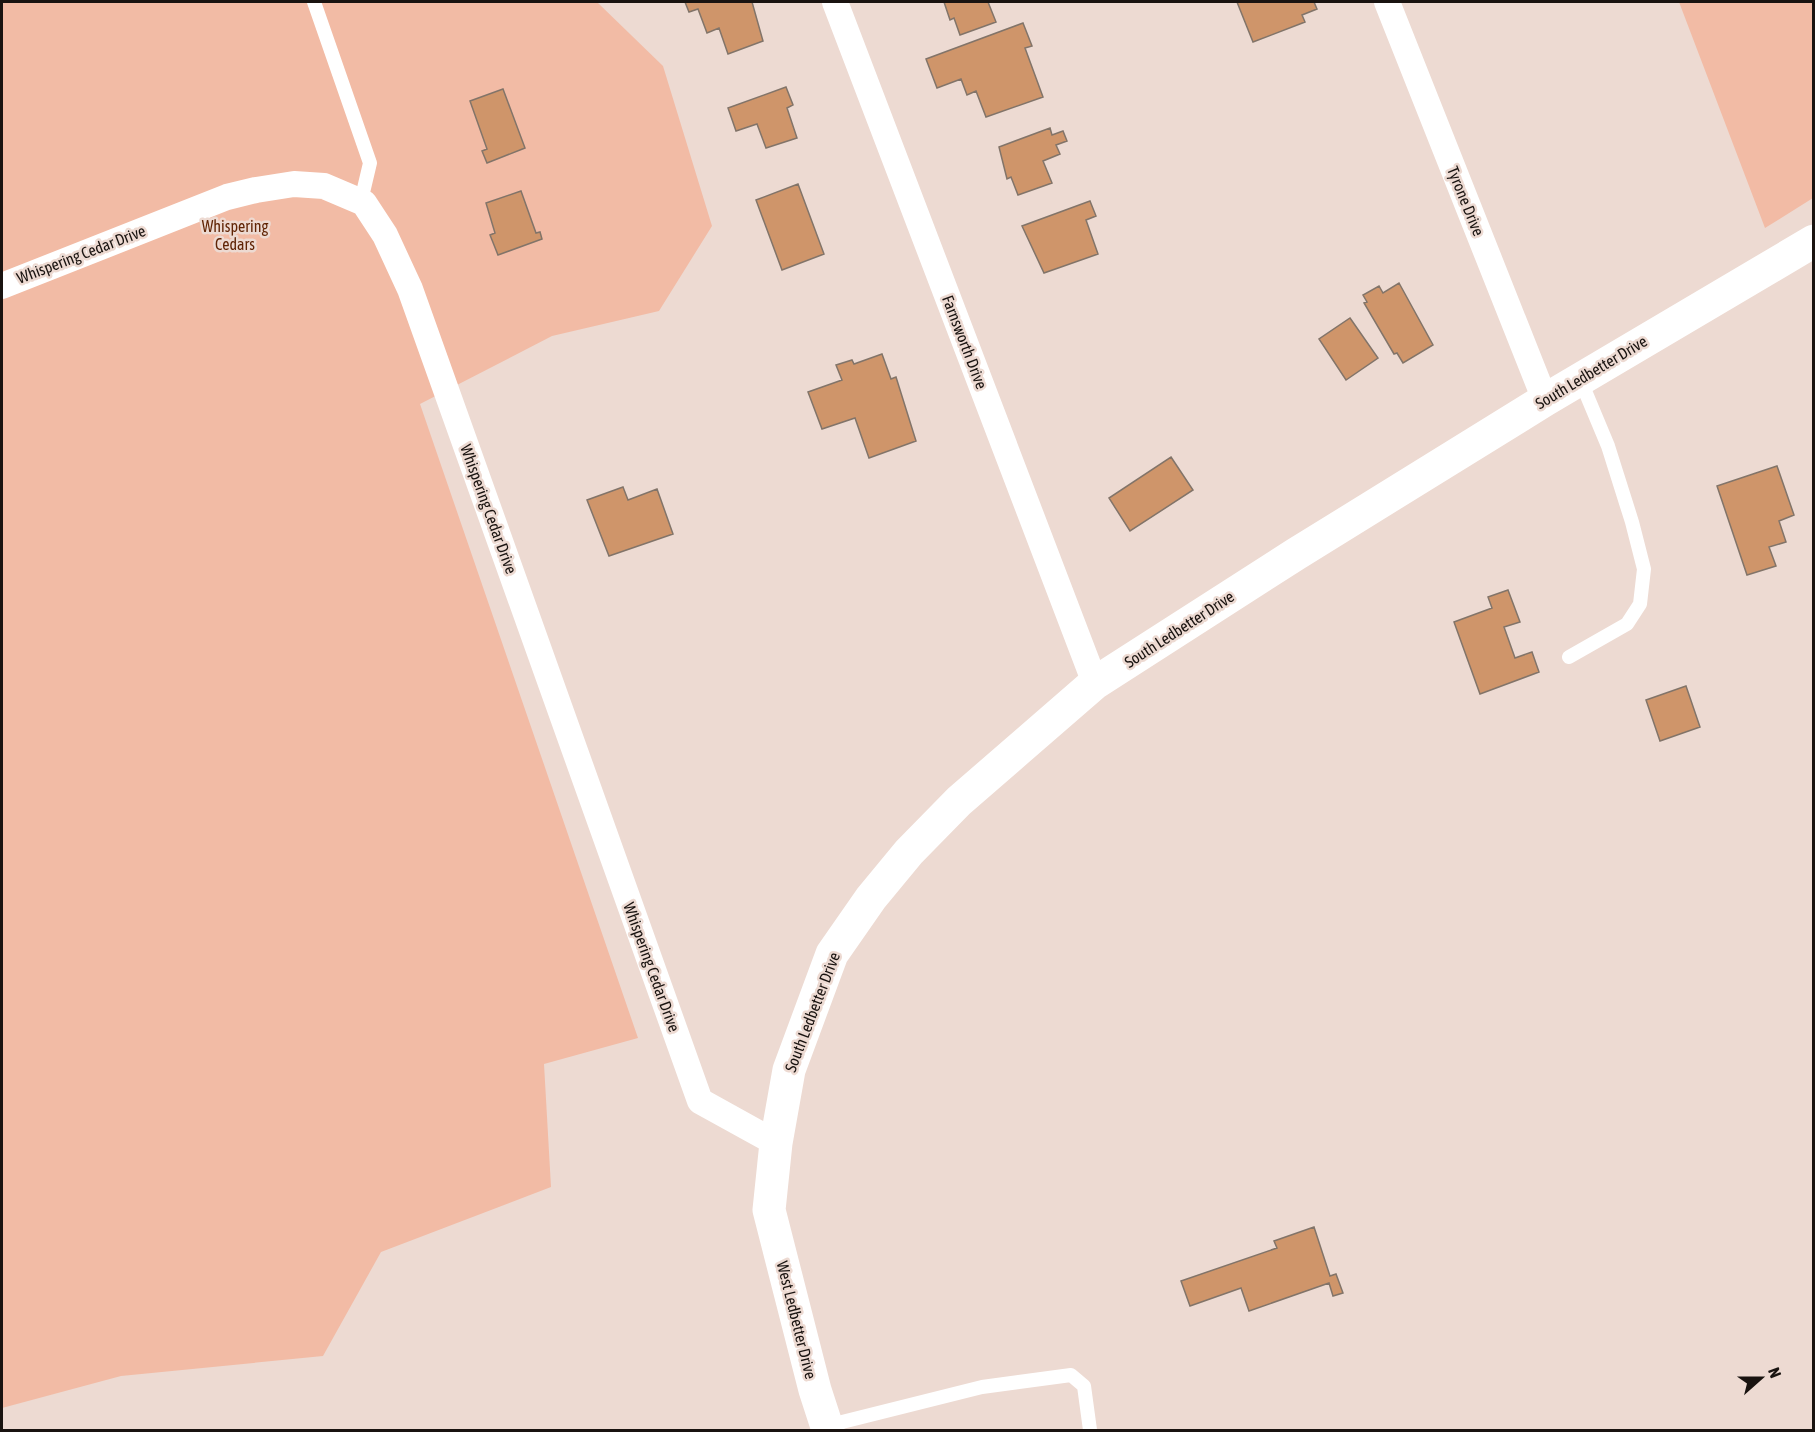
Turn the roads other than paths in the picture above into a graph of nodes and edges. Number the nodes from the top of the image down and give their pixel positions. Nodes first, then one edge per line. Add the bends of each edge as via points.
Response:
1 (314, 2) edge
2 (836, 2) edge
3 (1387, 2) edge
4 (361, 201) junction
5 (1814, 241) edge
6 (2, 286) edge
7 (1580, 379) junction
8 (1545, 400) junction
9 (1569, 657) dead end
10 (1095, 683) junction
11 (776, 1143) junction
12 (769, 1210) joint
13 (827, 1428) edge
14 (1090, 1431) edge

1 - 4 lane via 370,163
2 - 10 street, Farnsworth Drive
3 - 8 street, Tyrone Drive
4 - 6 street, Whispering Cedar Drive via 324,186 294,184 256,190 227,197
4 - 11 street, Whispering Cedar Drive via 385,235 410,289 700,1101
5 - 7 street, South Ledbetter Drive
7 - 8 street, South Ledbetter Drive
7 - 9 lane via 1608,446 1644,569 1640,604 1627,624
8 - 10 street, South Ledbetter Drive
10 - 11 street, South Ledbetter Drive via 959,801 917,843 871,898 832,954 789,1070
11 - 12 street, South Ledbetter Drive
12 - 13 street, West Ledbetter Drive
13 - 14 lane via 982,1387 1071,1375 1084,1386

